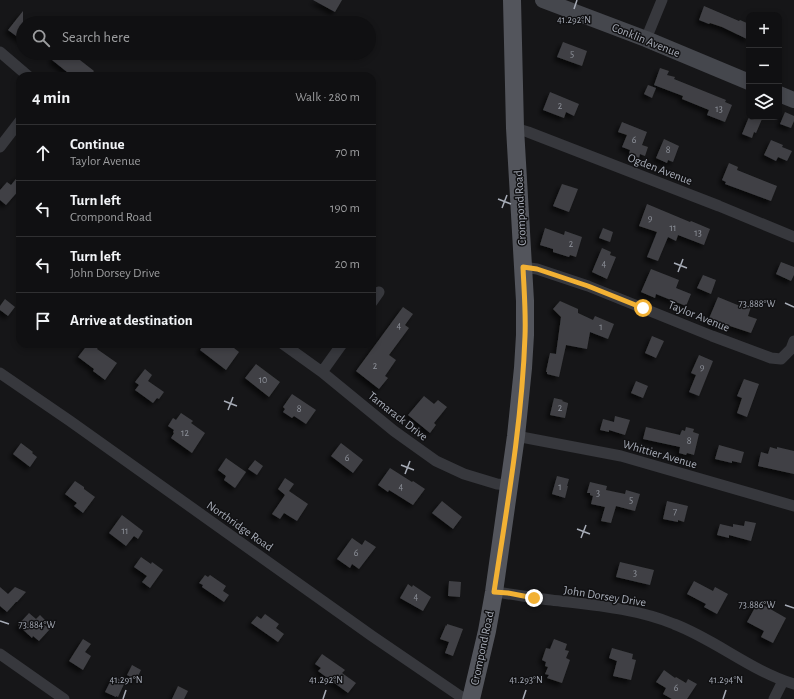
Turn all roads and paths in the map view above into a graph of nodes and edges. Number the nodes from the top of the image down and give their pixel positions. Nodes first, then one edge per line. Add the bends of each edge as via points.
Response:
1 (512, 0) edge
2 (543, 0) edge
3 (662, 0) edge
4 (646, 39) junction
5 (0, 52) edge
6 (23, 72) edge
7 (746, 81) edge
8 (782, 95) edge
9 (794, 100) edge
10 (16, 126) edge
11 (515, 128) junction
12 (0, 147) edge
13 (794, 238) edge
14 (523, 267) junction
15 (379, 292) dead end
16 (376, 296) edge
17 (794, 341) edge
18 (289, 348) edge
19 (339, 348) edge
20 (322, 372) junction
21 (0, 373) edge
22 (516, 436) junction
23 (510, 485) junction
24 (794, 506) edge
25 (494, 592) junction
26 (0, 654) edge
27 (789, 682) edge
28 (64, 699) edge
29 (466, 699) edge
30 (471, 699) edge
31 (774, 699) edge

1 - 11 main road, Crompond Road
2 - 4 street, Conklin Avenue
3 - 4 street
4 - 7 street, Conklin Avenue
5 - 6 street
8 - 9 street
10 - 12 street
11 - 13 street, Ogden Avenue via 719,206
11 - 14 main road, Crompond Road
14 - 17 street, Taylor Avenue via 537,269 588,286 712,336 775,358 781,359 791,349
14 - 22 main road, Crompond Road via 525,335
15 - 16 street
18 - 20 street, Tamarack Drive
19 - 20 street
20 - 23 street, Tamarack Drive via 394,432 436,461 464,474 497,484
21 - 29 street, Northridge Road via 372,636
22 - 23 main road, Crompond Road
22 - 24 street, Whittier Avenue via 621,456
23 - 25 main road, Crompond Road
25 - 27 street, John Dorsey Drive via 608,607 674,623 756,668
25 - 30 main road, Crompond Road
26 - 28 street
27 - 31 street

